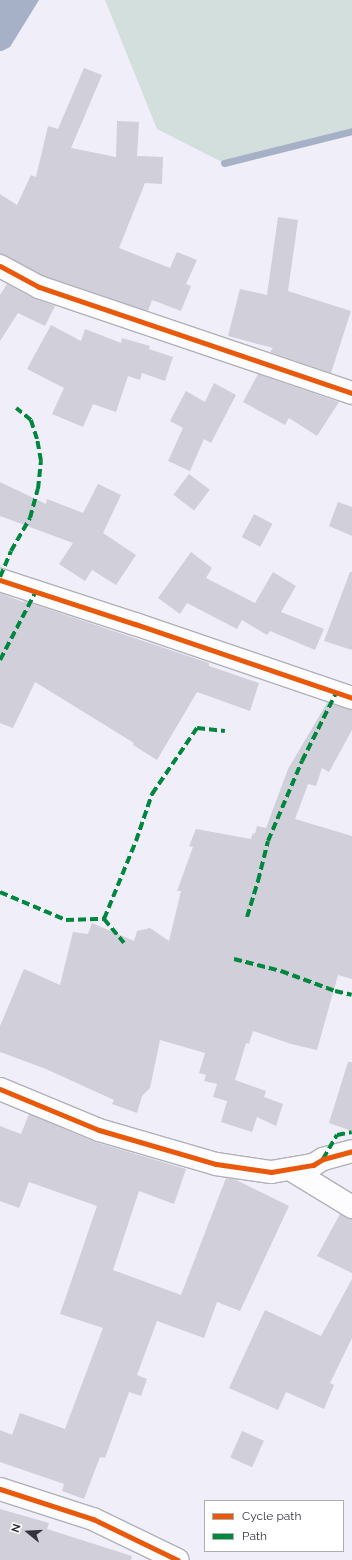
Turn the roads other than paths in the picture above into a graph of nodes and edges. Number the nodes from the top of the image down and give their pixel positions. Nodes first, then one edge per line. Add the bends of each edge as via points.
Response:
1 (0, 266) edge
2 (352, 393) edge
3 (0, 580) edge
4 (352, 698) edge
5 (0, 1089) edge
6 (352, 1152) edge
7 (290, 1169) junction
8 (352, 1207) edge
9 (0, 1489) edge
10 (178, 1560) edge

1 - 2 street via 46,290
3 - 4 street
5 - 7 street via 99,1130 216,1164 271,1172
6 - 7 street via 323,1159 313,1165
7 - 8 street
9 - 10 street via 93,1519

